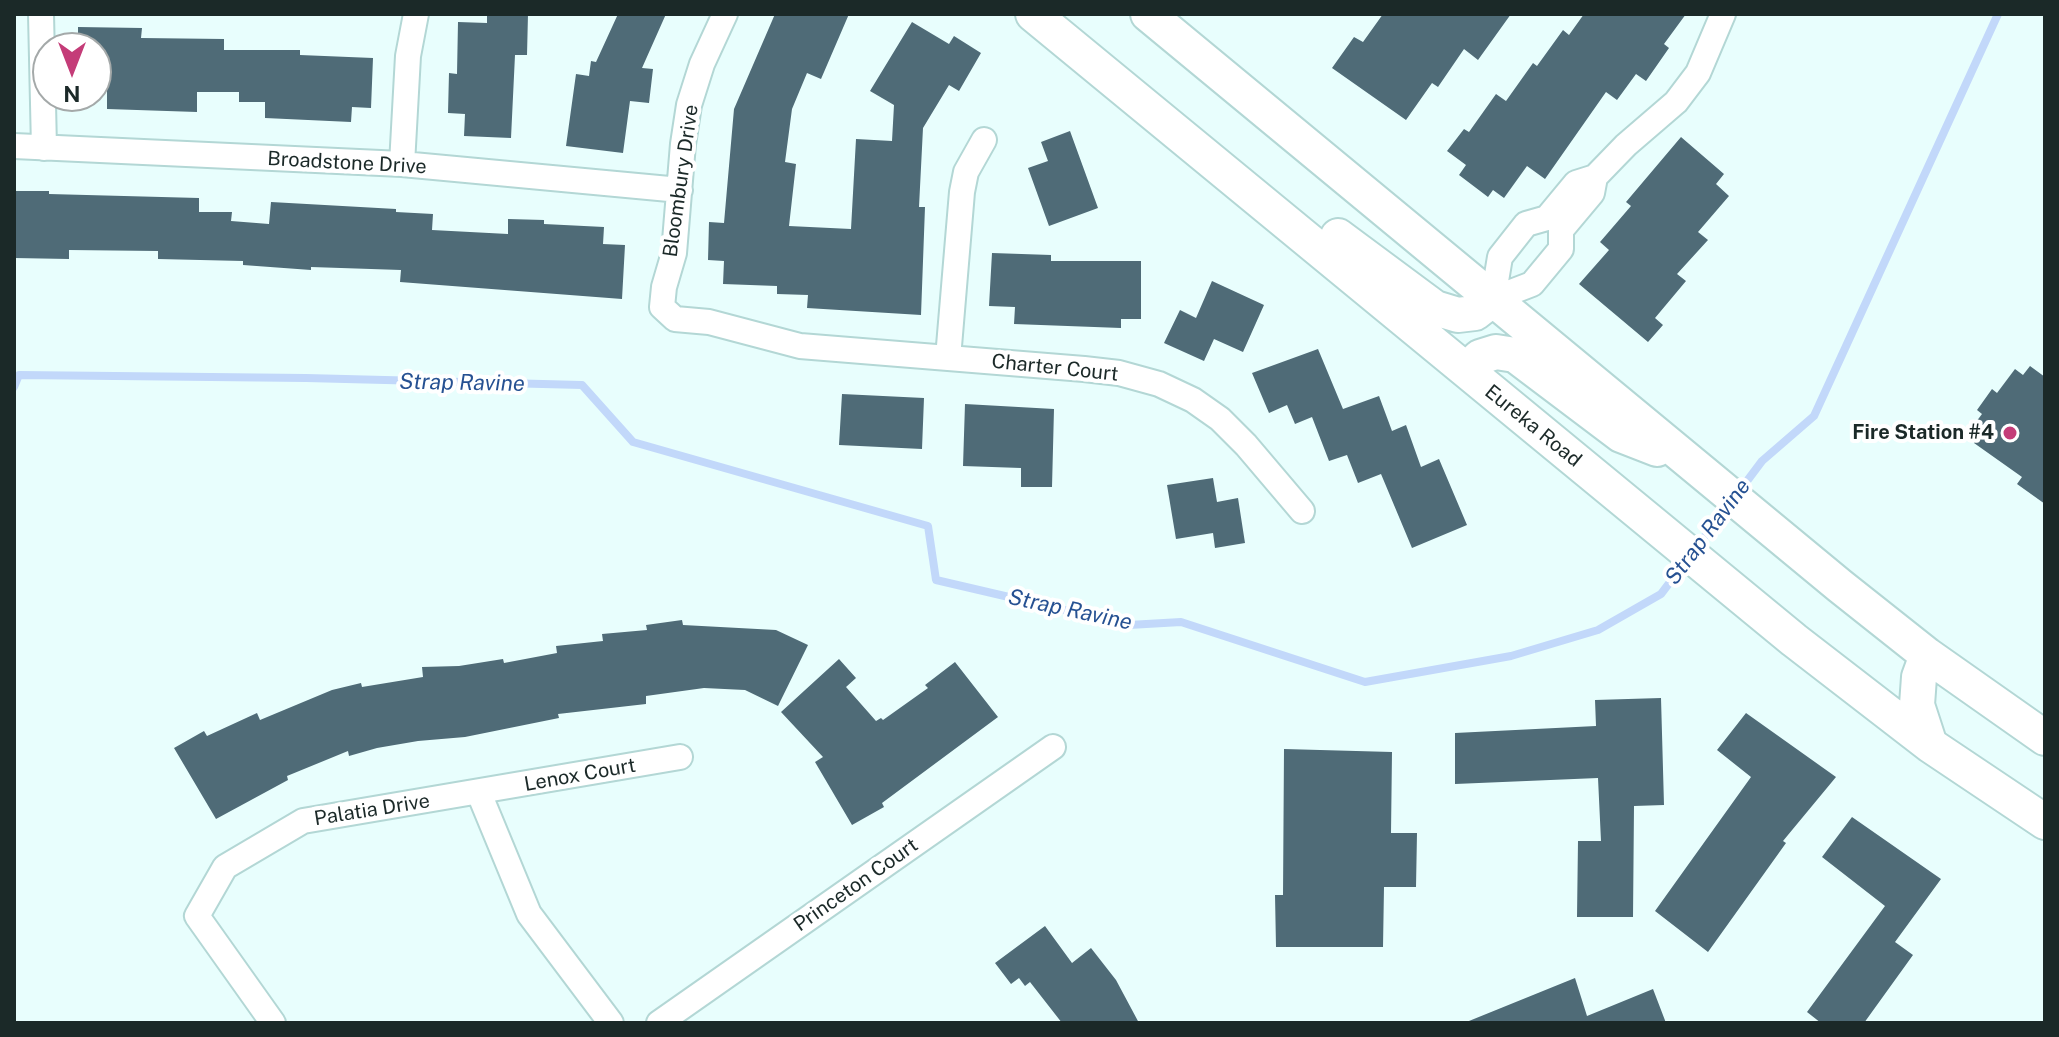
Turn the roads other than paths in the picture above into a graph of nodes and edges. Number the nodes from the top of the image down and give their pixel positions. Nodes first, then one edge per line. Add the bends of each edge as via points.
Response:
1 (41, 14) edge
2 (416, 14) edge
3 (725, 14) edge
4 (1033, 14) edge
5 (1148, 14) edge
6 (1723, 14) edge
7 (984, 140) dead end
8 (14, 146) edge
9 (44, 148) junction
10 (402, 164) junction
11 (1246, 189) junction
12 (680, 190) junction
13 (1554, 224) junction
14 (1493, 299) junction
15 (662, 307) joint
16 (948, 358) junction
17 (1466, 370) junction
18 (1698, 468) junction
19 (1302, 511) dead end
20 (1927, 655) junction
21 (2045, 738) edge
22 (1930, 745) junction
23 (1053, 747) dead end
24 (680, 757) dead end
25 (479, 793) junction
26 (2045, 822) edge
27 (273, 1023) edge
28 (611, 1023) edge
29 (659, 1023) edge

1 - 9 street
2 - 10 street via 408,56
3 - 12 street, Bloombury Drive via 689,105
4 - 11 main road, Eureka Road
5 - 14 main road
6 - 13 street via 1688,89 1595,177 1592,193
7 - 16 street via 966,172 962,192
8 - 9 street, Broadstone Drive
9 - 10 street, Broadstone Drive
10 - 12 street, Broadstone Drive
11 - 14 main road via 1308,212 1435,308 1458,315 1475,313
11 - 17 main road, Eureka Road
12 - 15 street, Bloombury Drive
13 - 14 street via 1526,224 1500,257
13 - 14 street via 1561,249 1532,284
14 - 18 main road
15 - 16 street, Charter Court via 675,319 709,322 800,346
16 - 19 street, Charter Court via 1119,373 1159,384 1220,419
17 - 18 main road via 1496,352 1515,355 1621,435
17 - 22 main road, Eureka Road
18 - 20 main road
20 - 21 main road
20 - 22 main road via 1917,705
22 - 26 main road, Eureka Road
23 - 29 street, Princeton Court
24 - 25 street, Lenox Court
25 - 27 street, Palatia Drive via 303,821 225,867 197,916
25 - 28 street via 529,914

